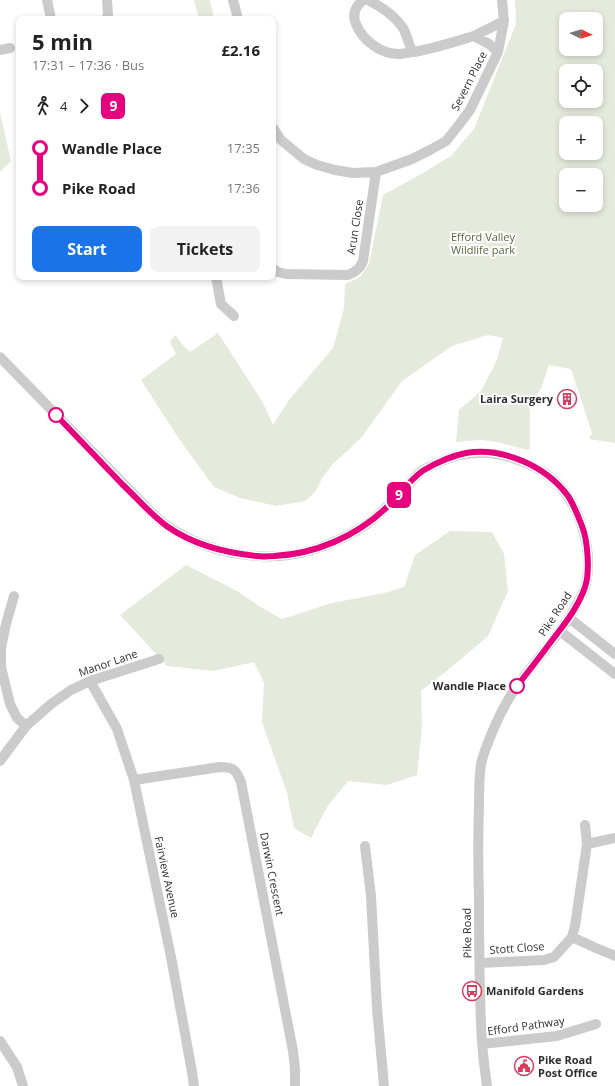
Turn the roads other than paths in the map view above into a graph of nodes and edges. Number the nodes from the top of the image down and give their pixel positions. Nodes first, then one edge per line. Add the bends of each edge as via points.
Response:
1 (47, 0) edge
2 (107, 0) edge
3 (233, 0) edge
4 (363, 0) edge
5 (368, 0) edge
6 (502, 0) edge
7 (50, 16) edge
8 (108, 16) edge
9 (237, 16) edge
10 (504, 20) junction
11 (474, 36) junction
12 (412, 52) junction
13 (498, 52) junction
14 (276, 132) edge
15 (376, 172) junction
16 (276, 271) edge
17 (217, 280) edge
18 (234, 316) dead end
19 (0, 357) edge
20 (14, 596) dead end
21 (569, 618) junction
22 (560, 631) junction
23 (615, 654) edge
24 (159, 659) dead end
25 (615, 674) edge
26 (90, 681) junction
27 (26, 726) junction
28 (0, 761) edge
29 (134, 780) junction
30 (584, 825) dead end
31 (615, 838) edge
32 (587, 844) junction
33 (365, 846) dead end
34 (572, 937) junction
35 (615, 956) edge
36 (480, 963) junction
37 (596, 1024) dead end
38 (0, 1041) edge
39 (482, 1044) junction
40 (22, 1086) edge
41 (194, 1086) edge
42 (295, 1086) edge
43 (384, 1086) edge
44 (487, 1086) edge

1 - 7 street
2 - 8 street
3 - 9 street
4 - 12 street via 355,10 354,18 366,39 386,52
5 - 12 street via 379,6 403,28
6 - 10 street, Severn Place
10 - 11 street
10 - 13 street, Severn Place
11 - 12 street
11 - 13 street
13 - 15 street, Severn Place via 468,115 446,140 412,159
14 - 15 street, Severn Place via 281,140 304,159 317,165 353,173
15 - 16 street, Arun Close via 363,261 355,272 348,275 286,274
17 - 18 street via 221,304
19 - 21 street, Pike Road via 142,504 168,527 209,547 233,553 260,557 285,555 311,551 342,539 385,509 421,471 465,453 485,452 526,462 546,474 560,487 568,497 584,530 588,552 586,586
20 - 27 street via 1,648 1,667 10,704 17,718
21 - 22 street, Pike Road
21 - 23 street
22 - 25 street
22 - 36 street, Pike Road via 510,697 494,728 482,763 478,826
24 - 26 street, Manor Lane
26 - 27 street, Manor Lane via 70,690
26 - 29 street, Fairview Avenue via 117,728
27 - 28 street, Manor Lane
29 - 41 street, Fairview Avenue via 171,957
29 - 42 street, Darwin Crescent via 220,767 230,767 237,772 242,782 292,1044
30 - 32 street, Stott Close
31 - 32 street
32 - 34 street, Stott Close
33 - 43 street via 371,896
34 - 35 street
34 - 36 street, Stott Close via 554,957 544,960
36 - 39 street, Pike Road
37 - 39 street, Efford Pathway via 558,1036
38 - 40 street via 17,1067
39 - 44 street, Pike Road

